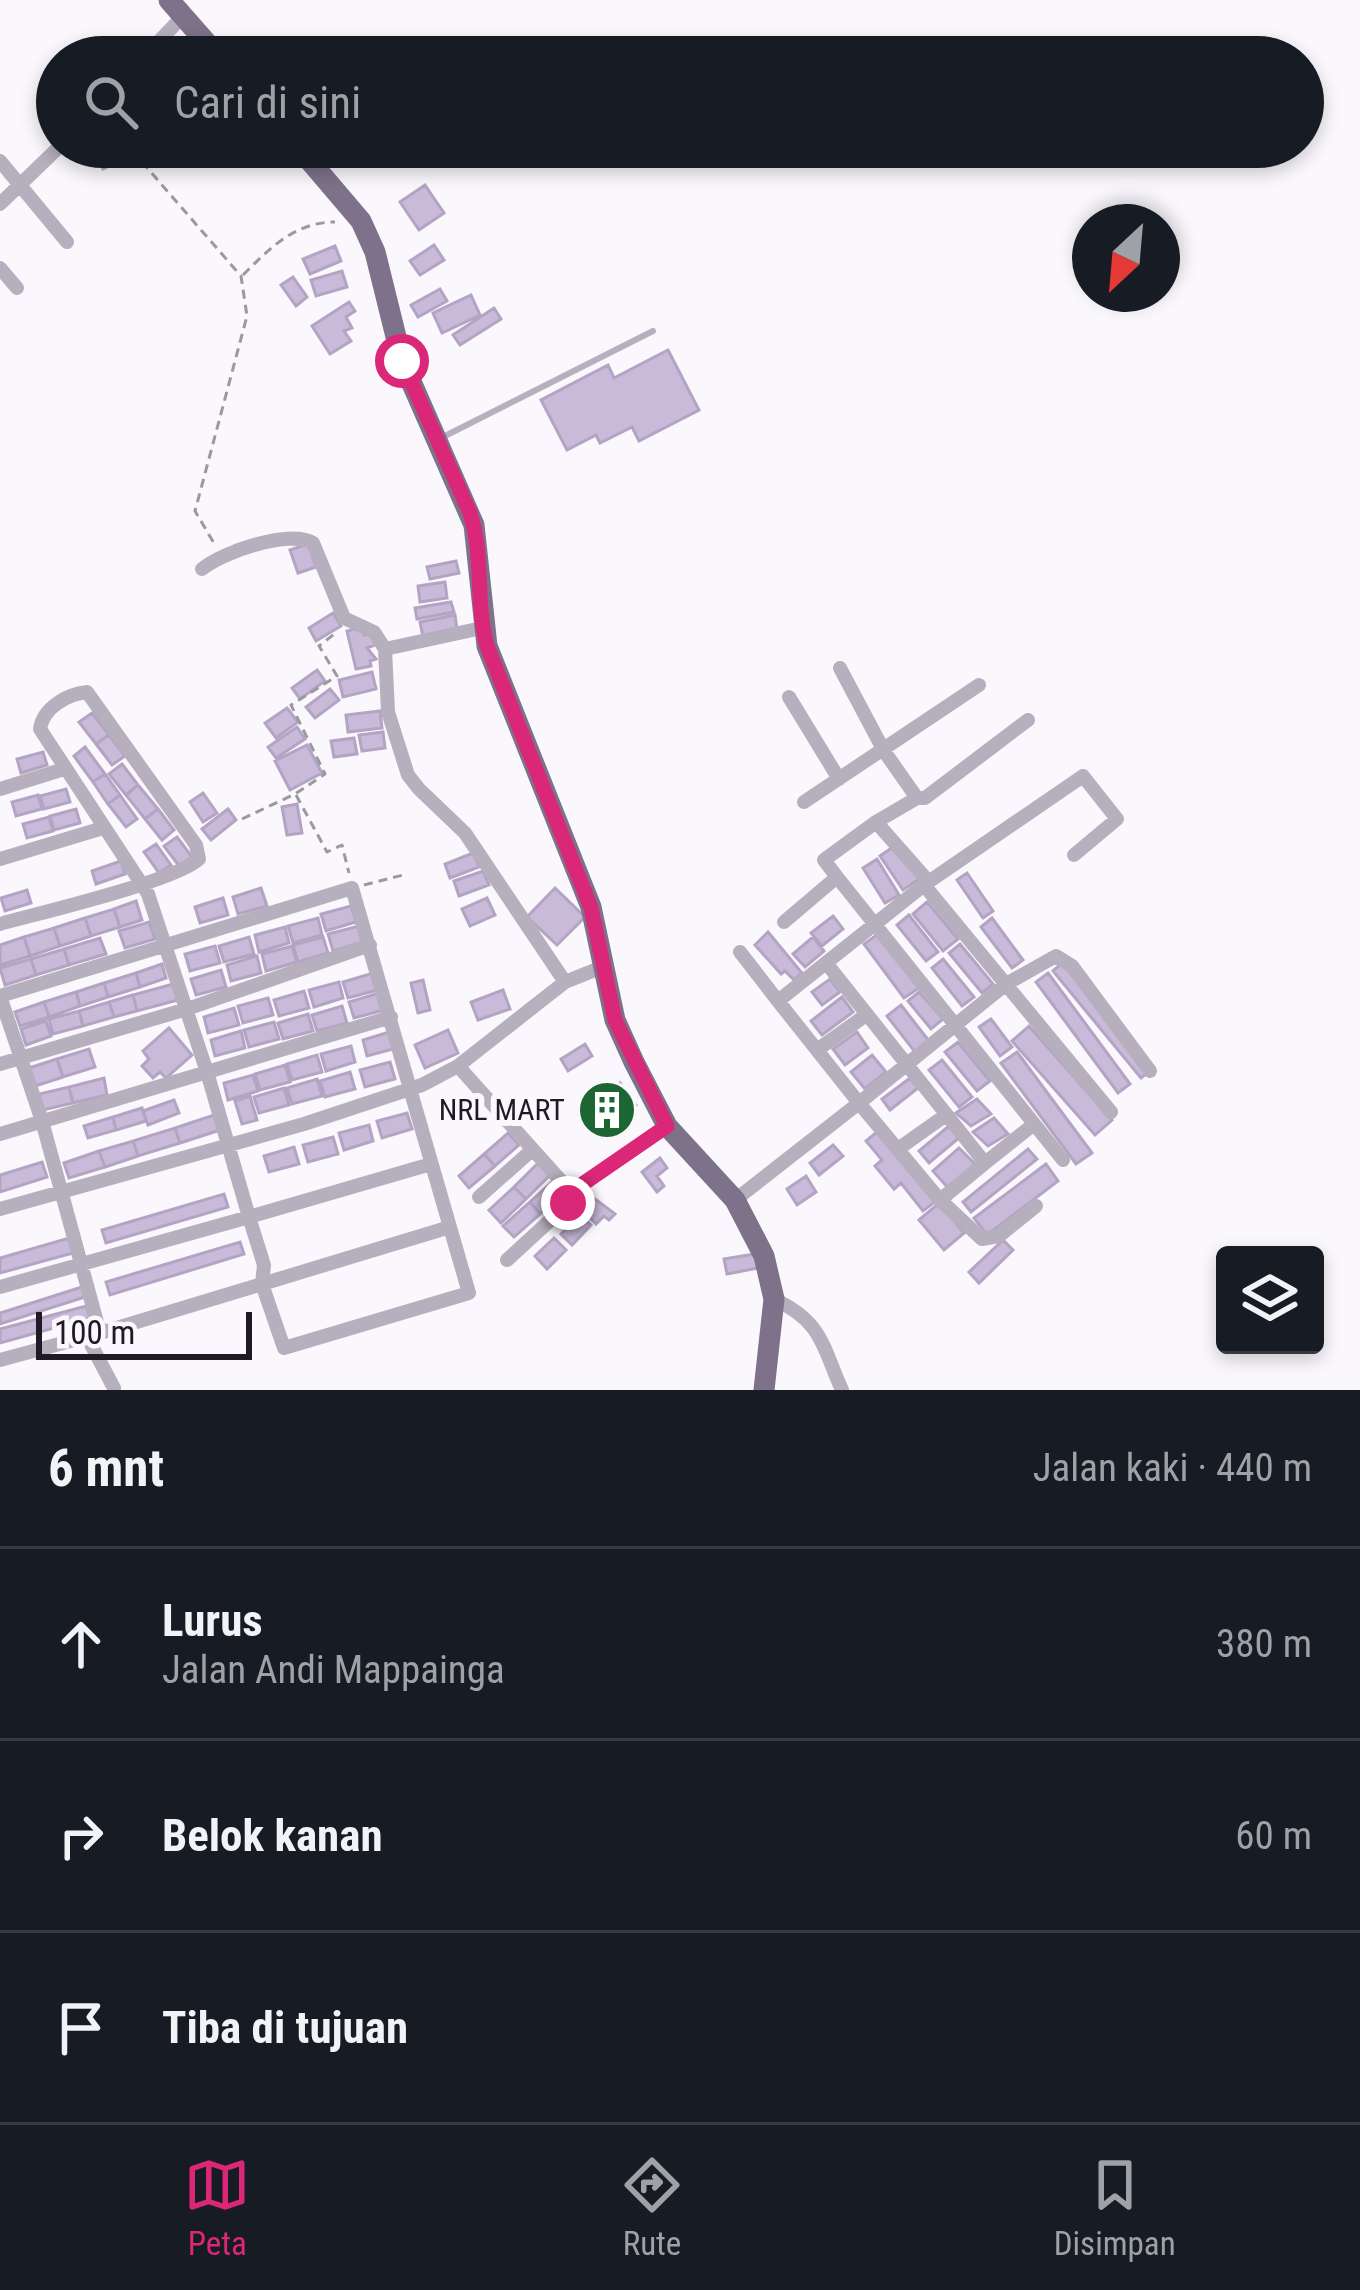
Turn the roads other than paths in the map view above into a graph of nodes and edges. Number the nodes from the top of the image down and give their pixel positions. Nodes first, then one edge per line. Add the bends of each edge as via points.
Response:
1 (176, 8) edge
2 (158, 36) edge
3 (201, 36) edge
4 (0, 161) edge
5 (40, 168) edge
6 (316, 168) edge
7 (22, 187) junction
8 (0, 204) edge
9 (67, 242) dead end
10 (0, 268) edge
11 (17, 288) dead end
12 (653, 331) dead end
13 (437, 440) junction
14 (202, 569) dead end
15 (482, 628) junction
16 (385, 649) junction
17 (840, 668) dead end
18 (979, 685) dead end
19 (788, 697) dead end
20 (1028, 720) dead end
21 (884, 751) junction
22 (64, 769) junction
23 (839, 778) junction
24 (0, 789) edge
25 (917, 798) junction
26 (804, 802) dead end
27 (877, 822) junction
28 (103, 828) junction
29 (1073, 855) dead end
30 (0, 859) edge
31 (837, 877) junction
32 (141, 883) junction
33 (926, 883) junction
34 (784, 922) dead end
35 (0, 924) edge
36 (875, 926) junction
37 (167, 945) junction
38 (370, 945) junction
39 (740, 952) dead end
40 (827, 964) junction
41 (604, 966) junction
42 (565, 982) junction
43 (1006, 984) junction
44 (0, 996) edge
45 (778, 1001) junction
46 (187, 1009) junction
47 (866, 1015) junction
48 (391, 1017) junction
49 (955, 1024) junction
50 (817, 1050) junction
51 (20, 1058) junction
52 (0, 1064) edge
53 (904, 1064) junction
54 (458, 1066) junction
55 (1150, 1071) dead end
56 (207, 1072) junction
57 (410, 1089) junction
58 (859, 1103) junction
59 (1111, 1112) dead end
60 (946, 1115) junction
61 (42, 1121) junction
62 (1034, 1124) junction
63 (0, 1134) edge
64 (228, 1145) junction
65 (532, 1150) junction
66 (898, 1150) junction
67 (1063, 1160) dead end
68 (985, 1163) junction
69 (431, 1164) junction
70 (60, 1191) junction
71 (479, 1197) dead end
72 (735, 1200) junction
73 (940, 1200) junction
74 (1036, 1205) dead end
75 (0, 1209) edge
76 (249, 1217) junction
77 (450, 1227) junction
78 (506, 1260) dead end
79 (82, 1265) junction
80 (262, 1284) junction
81 (0, 1288) edge
82 (774, 1299) junction
83 (93, 1335) junction
84 (0, 1360) edge
85 (114, 1388) edge
86 (764, 1390) edge
87 (842, 1390) edge

1 - 2 street
1 - 3 main road
4 - 7 street
5 - 7 street
6 - 13 main road via 361,221 397,349
7 - 8 street
7 - 9 street
10 - 11 street
12 - 13 lane
13 - 15 main road via 477,536
14 - 16 street via 222,555 306,538 348,623 374,632
15 - 16 street
15 - 41 main road via 591,908
16 - 42 street via 388,712 408,775 465,833
17 - 21 street
18 - 21 street
19 - 23 street
20 - 25 street
21 - 23 street
21 - 25 street
22 - 24 street
22 - 28 street
22 - 32 street via 40,722 70,695 87,692 200,856
23 - 26 street
25 - 27 street
27 - 31 street via 824,860
27 - 33 street
28 - 30 street
28 - 32 street
29 - 33 street via 1117,819 1083,776
31 - 34 street
31 - 36 street
32 - 35 street
32 - 37 street
33 - 36 street
33 - 43 street
36 - 40 street
36 - 49 street
37 - 38 street via 352,888
37 - 44 street
37 - 46 street
38 - 46 street
38 - 48 street
39 - 45 street
40 - 45 street
40 - 47 street
41 - 42 street
41 - 72 main road via 615,1020 667,1126
42 - 54 street
43 - 49 street
43 - 55 street via 1048,958 1064,959
43 - 59 street
44 - 51 street
45 - 50 street
46 - 51 street
46 - 56 street
47 - 50 street
47 - 53 street
48 - 56 street
48 - 57 street
49 - 53 street
49 - 62 street
50 - 58 street
51 - 52 street
51 - 61 street
53 - 58 street
53 - 60 street
54 - 57 street
54 - 65 street
56 - 61 street
56 - 64 street
57 - 64 street
57 - 69 street
58 - 66 street
58 - 72 street
60 - 66 street
60 - 68 street
61 - 63 street
61 - 70 street
62 - 67 street
62 - 68 street
64 - 70 street
64 - 76 street
65 - 71 street
65 - 78 street via 571,1192
66 - 73 street
68 - 73 street
69 - 76 street
69 - 77 street
70 - 75 street
70 - 79 street
72 - 82 main road via 764,1256
73 - 74 street via 982,1239 999,1236
76 - 79 street
76 - 80 street
77 - 80 street
77 - 80 street via 469,1293 284,1348
79 - 81 street
79 - 83 street
80 - 83 street
82 - 86 main road
82 - 87 street via 814,1327
83 - 84 street
83 - 85 street

